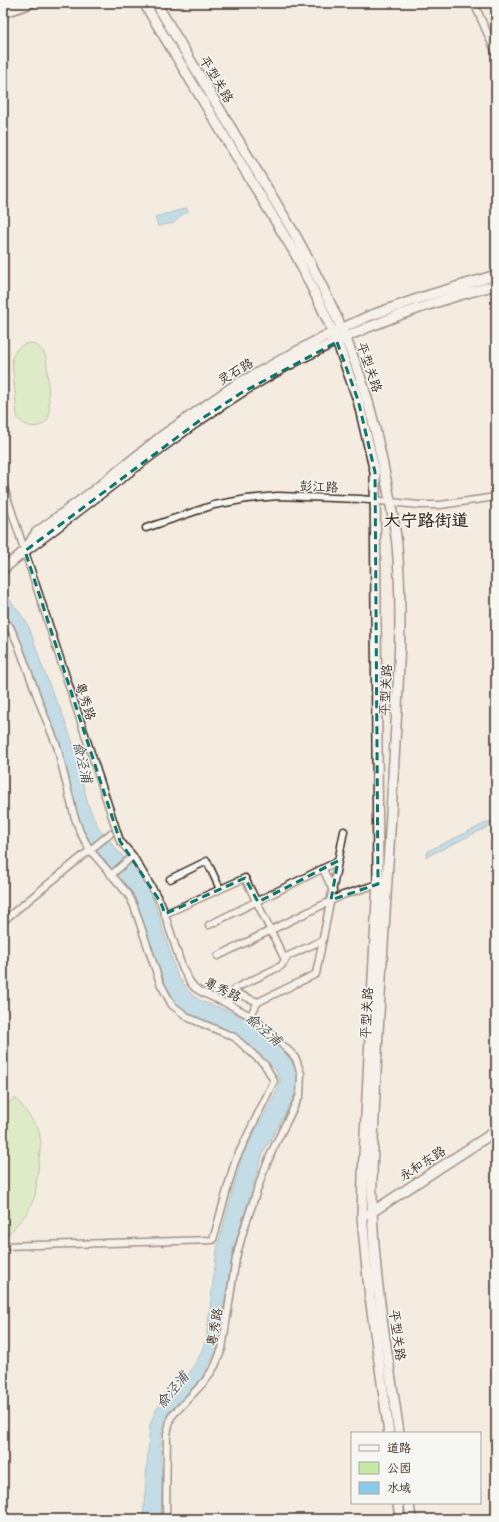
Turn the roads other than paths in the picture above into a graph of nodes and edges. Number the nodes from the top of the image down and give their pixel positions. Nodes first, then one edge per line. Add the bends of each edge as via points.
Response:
1 (30, 3) edge
2 (144, 3) edge
3 (156, 3) edge
4 (474, 3) edge
5 (3, 12) edge
6 (496, 53) edge
7 (496, 275) edge
8 (496, 285) edge
9 (337, 331) junction
10 (341, 340) junction
11 (3, 485) edge
12 (496, 497) edge
13 (375, 501) junction
14 (391, 503) junction
15 (146, 528) dead end
16 (25, 551) junction
17 (3, 569) edge
18 (3, 619) edge
19 (344, 831) dead end
20 (110, 834) dead end
21 (91, 849) junction
22 (133, 856) junction
23 (338, 862) junction
24 (322, 869) junction
25 (111, 875) junction
26 (170, 879) dead end
27 (378, 884) junction
28 (220, 889) junction
29 (333, 891) junction
30 (331, 900) junction
31 (258, 902) junction
32 (165, 914) junction
33 (3, 921) edge
34 (209, 925) dead end
35 (271, 930) junction
36 (323, 940) junction
37 (218, 956) dead end
38 (285, 960) junction
39 (233, 992) junction
40 (258, 1002) junction
41 (228, 1004) junction
42 (250, 1016) junction
43 (496, 1131) edge
44 (372, 1212) junction
45 (362, 1217) junction
46 (3, 1246) edge
47 (389, 1432) edge
48 (399, 1432) edge
49 (398, 1504) edge
50 (409, 1504) edge
51 (166, 1519) edge
52 (400, 1519) edge
53 (411, 1519) edge

1 - 5 main road
2 - 9 street, 平型关路 via 296,255
3 - 9 street, 平型关路 via 312,265
4 - 6 street
7 - 9 street, 灵石路 via 369,316
8 - 10 street, 灵石路 via 422,307 370,326
9 - 10 street, 平型关路
9 - 16 street, 灵石路 via 267,367 199,409 36,533
10 - 13 street, 平型关路 via 375,472
10 - 14 street, 平型关路 via 366,394
10 - 16 street, 灵石路 via 280,370 203,418
11 - 16 street, 粤秀路
12 - 14 street, 彭江路 via 440,505
13 - 14 street, 彭江路
13 - 15 street, 彭江路 via 278,496 247,499 214,505
13 - 27 street, 平型关路
14 - 44 street, 平型关路 via 397,543 401,633 379,1010
16 - 17 street, 灵石路
16 - 22 street, 粤秀路 via 120,841
18 - 21 street via 18,644 57,746 80,832
19 - 23 street
20 - 21 street
21 - 25 street
21 - 33 street
22 - 25 street
22 - 32 street, 粤秀路
23 - 24 street
23 - 29 street
24 - 29 street
24 - 31 street
25 - 46 street via 128,894 134,906 160,983 172,1005 189,1018 234,1037 265,1064 274,1080 235,1161 212,1240
26 - 28 street via 207,861
27 - 30 street
27 - 45 street, 平型关路
28 - 31 street via 245,878
28 - 32 street
29 - 30 street
30 - 35 street
30 - 36 street
31 - 34 street
31 - 35 street
32 - 41 street, 粤秀路 via 182,967 190,982 203,994
35 - 37 street
35 - 38 street
36 - 38 street via 288,956
36 - 40 street via 316,974
38 - 39 street via 281,966 234,989
39 - 40 street
39 - 41 street
40 - 42 street
41 - 42 street, 粤秀路
42 - 51 street, 粤秀路 via 296,1060 302,1074 302,1088 263,1173 243,1232 236,1258 224,1341 219,1358 205,1381 169,1421
43 - 44 street, 永和东路
44 - 45 street, 永和东路
44 - 48 street, 平型关路 via 379,1293
45 - 47 street, 平型关路
49 - 52 street
50 - 53 street

